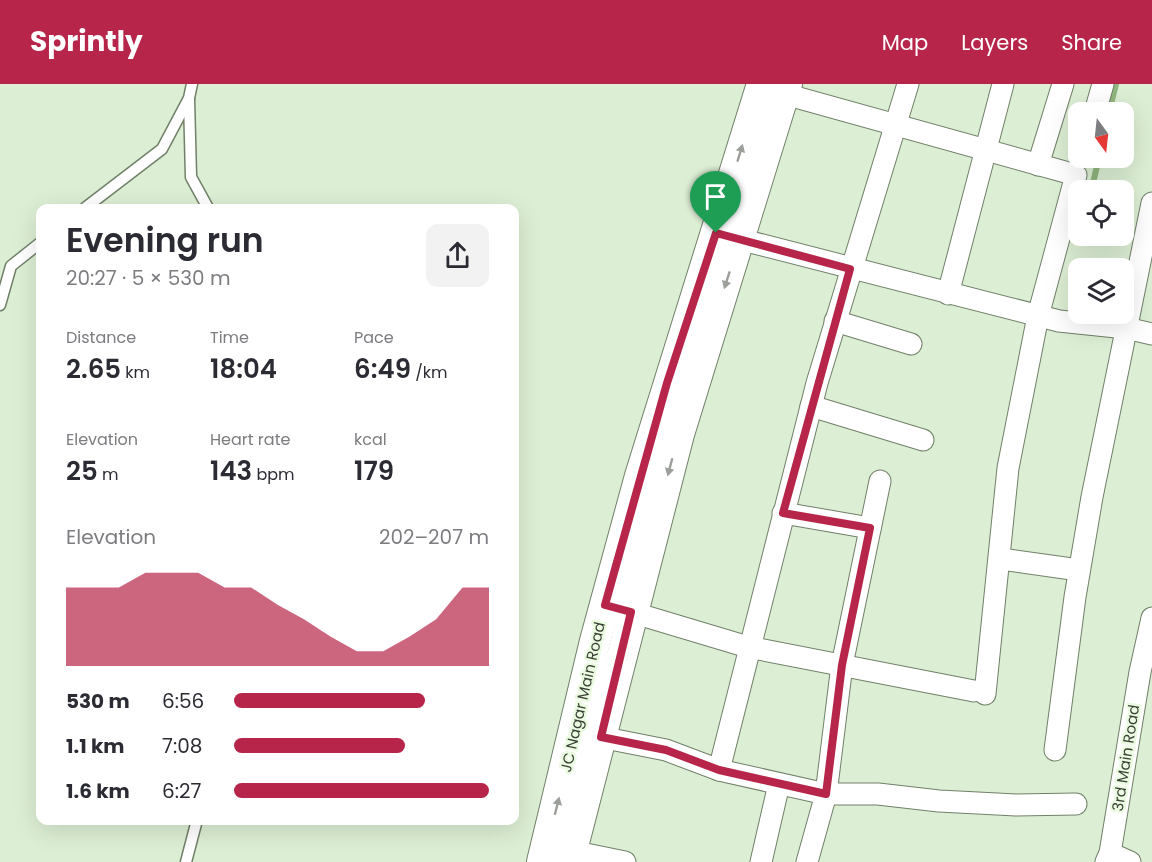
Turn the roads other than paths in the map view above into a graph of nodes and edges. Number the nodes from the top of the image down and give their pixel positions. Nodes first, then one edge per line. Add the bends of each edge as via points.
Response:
1 (192, 84) edge
2 (908, 84) edge
3 (1003, 84) edge
4 (1063, 84) edge
5 (1103, 84) edge
6 (774, 87) edge
7 (189, 98) junction
8 (1098, 102) edge
9 (894, 125) junction
10 (985, 150) junction
11 (1038, 165) junction
12 (1068, 166) edge
13 (1078, 168) edge
14 (1152, 203) edge
15 (90, 204) edge
16 (206, 204) edge
17 (728, 236) junction
18 (36, 246) edge
19 (850, 269) junction
20 (948, 294) junction
21 (0, 305) edge
22 (1038, 316) junction
23 (835, 321) junction
24 (1126, 328) junction
25 (1152, 334) edge
26 (911, 344) dead end
27 (812, 406) junction
28 (922, 440) dead end
29 (880, 481) dead end
30 (783, 513) junction
31 (870, 528) junction
32 (1001, 559) junction
33 (1079, 570) junction
34 (618, 609) junction
35 (1152, 618) edge
36 (748, 647) junction
37 (842, 665) junction
38 (588, 734) junction
39 (1055, 750) dead end
40 (719, 770) junction
41 (779, 784) junction
42 (826, 794) junction
43 (1076, 804) dead end
44 (196, 825) edge
45 (570, 857) edge
46 (1108, 857) edge
47 (186, 862) edge
48 (542, 862) edge
49 (624, 862) edge
50 (761, 862) edge
51 (807, 862) edge
52 (1130, 862) edge

1 - 7 lane
2 - 9 street
3 - 10 street
4 - 11 street
5 - 8 street
6 - 9 street
6 - 17 main road, JC Nagar Main Road
7 - 15 lane via 162,149
7 - 16 lane via 191,177
9 - 10 street
9 - 19 street
10 - 11 street
10 - 20 street
11 - 12 street
13 - 22 street
14 - 24 street
17 - 19 street
17 - 34 main road, JC Nagar Main Road via 679,434
18 - 21 lane via 11,266
19 - 20 street
19 - 23 street
20 - 22 street
22 - 24 street
22 - 32 street via 1008,468
23 - 26 street
23 - 27 street
24 - 25 street
24 - 33 street
27 - 28 street
27 - 30 street
29 - 31 street
30 - 31 street
30 - 36 street
31 - 37 street
32 - 33 street
32 - 37 street via 980,693
33 - 39 street
34 - 36 street
34 - 38 main road, JC Nagar Main Road
35 - 46 street, 3rd Main Road
36 - 37 street
36 - 40 street
37 - 42 street
38 - 40 street via 666,750
38 - 45 main road, JC Nagar Main Road
48 -> 38 main road, JC Nagar Main Road
40 - 41 street
41 - 42 street
41 - 50 street
42 - 43 street via 879,794 1016,805
42 - 51 street
44 - 47 lane
45 - 49 street
46 - 52 street

